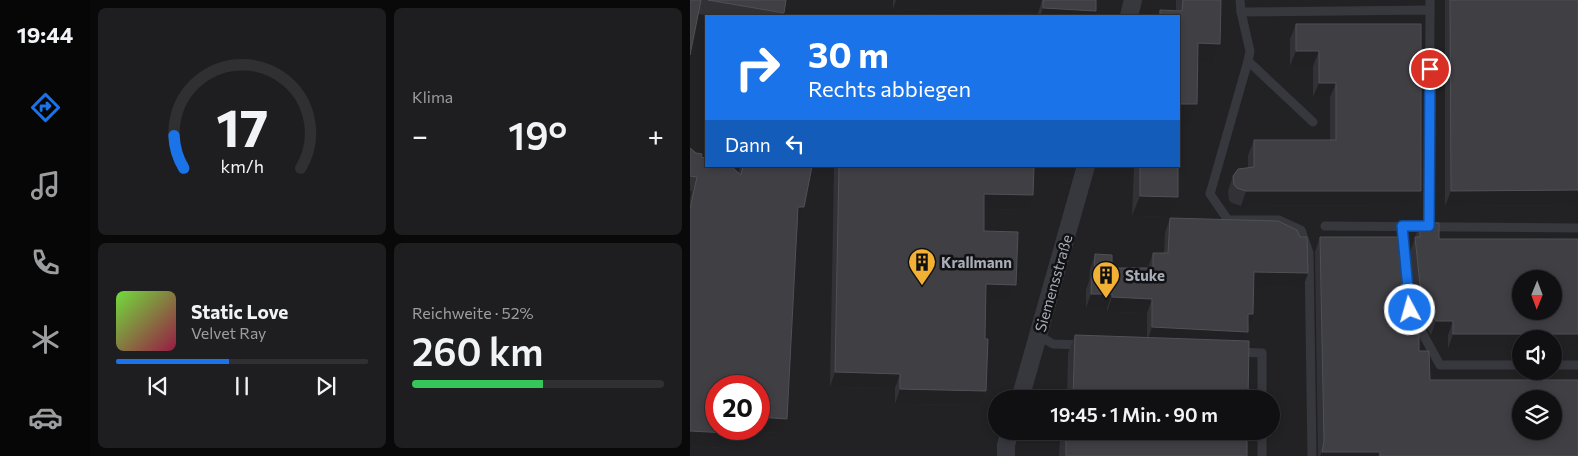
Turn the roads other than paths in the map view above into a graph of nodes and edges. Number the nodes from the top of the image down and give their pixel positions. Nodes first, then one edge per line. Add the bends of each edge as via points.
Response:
1 (1133, 0) edge
2 (1240, 0) edge
3 (1430, 0) edge
4 (1430, 10) junction
5 (1241, 12) junction
6 (1128, 15) edge
7 (1248, 61) junction
8 (1314, 122) dead end
9 (1086, 167) edge
10 (1325, 226) dead end
11 (1429, 226) junction
12 (1578, 228) edge
13 (1410, 310) edge
14 (1038, 335) junction
15 (1093, 346) edge
16 (1232, 352) edge
17 (1512, 365) edge
18 (1562, 365) edge
19 (1578, 365) edge
20 (1023, 390) edge
21 (1262, 390) edge
22 (1007, 440) edge
23 (1262, 440) edge
24 (1006, 456) edge
25 (1262, 456) edge
26 (1312, 456) edge

1 - 6 street
2 - 5 lane
3 - 4 lane
4 - 5 lane
4 - 11 lane
5 - 7 lane via 1250,51
7 - 8 lane
7 - 26 lane via 1210,194 1228,220 1279,220 1301,230 1309,253
9 - 14 street, Siemensstraße
10 - 11 lane via 1402,231
11 - 12 lane
13 - 17 lane via 1440,364
14 - 15 lane via 1053,344
14 - 20 street, Siemensstraße
16 - 21 lane via 1262,353
18 - 19 lane
22 - 24 street
23 - 25 lane

